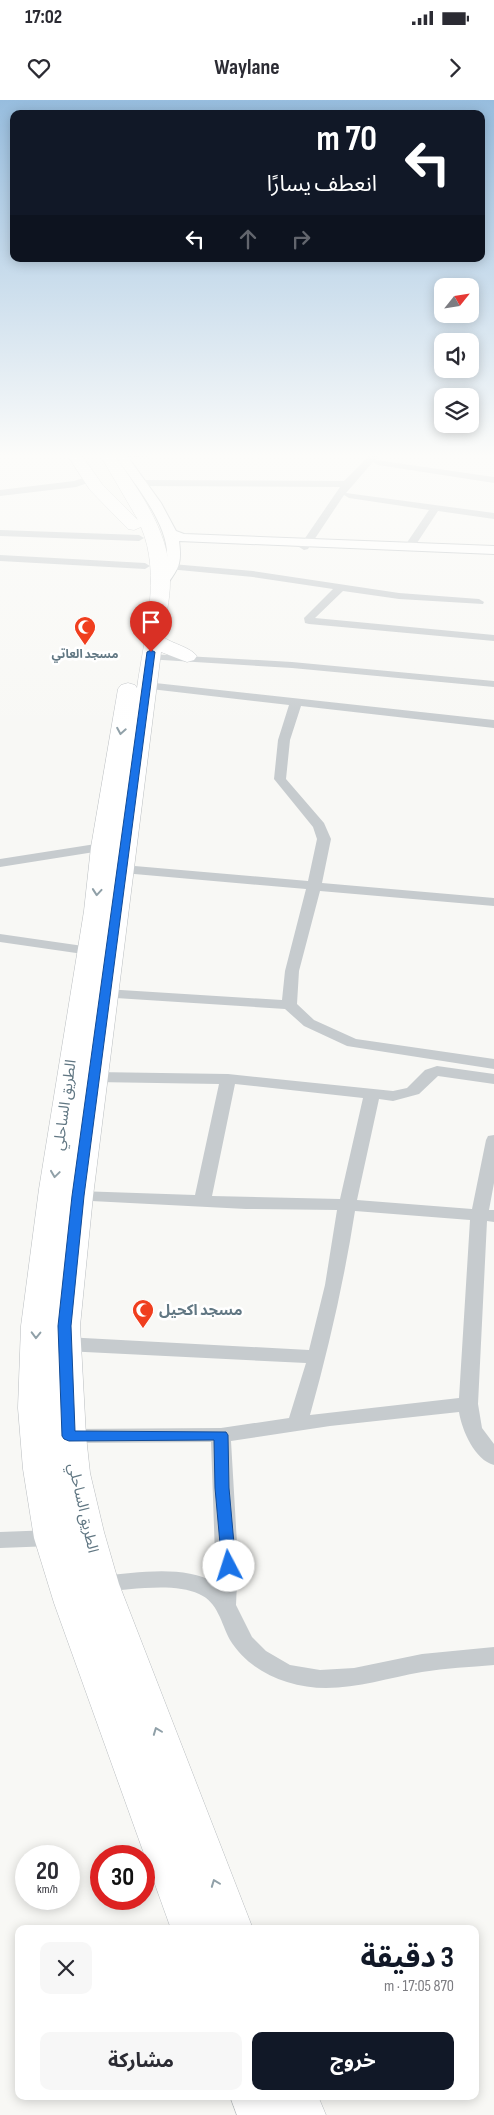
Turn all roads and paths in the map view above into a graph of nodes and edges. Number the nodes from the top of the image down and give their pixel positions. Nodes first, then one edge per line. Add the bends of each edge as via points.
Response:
1 (145, 547) edge
2 (156, 547) edge
3 (173, 547) edge
4 (364, 547) edge
5 (409, 547) edge
6 (494, 552) edge
7 (0, 558) edge
8 (159, 572) junction
9 (341, 587) junction
10 (479, 602) dead end
11 (494, 638) edge
12 (191, 658) junction
13 (150, 661) junction
14 (494, 684) edge
15 (296, 702) junction
16 (494, 724) edge
17 (102, 847) junction
18 (0, 863) edge
19 (123, 869) junction
20 (313, 887) junction
21 (494, 902) edge
22 (0, 938) edge
23 (90, 952) junction
24 (105, 994) junction
25 (289, 1005) junction
26 (494, 1064) edge
27 (95, 1078) junction
28 (228, 1079) junction
29 (494, 1079) edge
30 (372, 1094) junction
31 (494, 1140) edge
32 (78, 1196) junction
33 (202, 1201) junction
34 (347, 1205) junction
35 (486, 1216) edge
36 (65, 1344) junction
37 (317, 1357) junction
38 (468, 1404) junction
39 (297, 1424) junction
40 (221, 1435) junction
41 (69, 1436) junction
42 (494, 1458) edge
43 (52, 1538) junction
44 (0, 1540) edge
45 (101, 1584) junction
46 (226, 1603) junction
47 (494, 1656) edge
48 (191, 1925) edge
49 (230, 1925) edge
50 (254, 2100) edge
51 (297, 2100) edge
52 (260, 2115) edge
53 (303, 2115) edge

1 - 8 highway, الطريق الساحلي
2 - 8 highway, الطريق الساحلي via 161,563
3 - 8 street via 174,559
4 - 6 street
5 - 6 street
7 - 8 street
8 - 9 street via 253,574
8 - 13 highway, الطريق الساحلي
8 -> 17 highway, الطريق الساحلي via 132,665
9 - 10 street via 399,596
9 - 11 street via 309,621
12 - 13 highway
12 - 13 highway via 165,646
12 - 14 street
13 - 15 street
13 - 19 highway, الطريق الساحلي
15 - 16 street
15 - 20 street via 284,740 280,779 319,826 324,840
17 - 18 street
17 -> 23 highway, الطريق الساحلي
19 - 20 street
19 - 24 highway, الطريق الساحلي
20 - 21 street
20 - 25 street via 292,971
22 - 23 street
23 -> 43 highway, الطريق الساحلي via 68,1081 37,1326 35,1408 40,1469
24 - 25 street
24 - 27 highway, الطريق الساحلي
25 - 26 street via 309,1023 352,1043
27 - 28 street
27 - 32 highway, الطريق الساحلي
28 - 30 street
28 - 33 street
29 - 30 street via 437,1071 413,1091
30 - 34 street
31 - 35 street
32 - 33 street
32 - 36 highway, الطريق الساحلي via 64,1326
33 - 34 street
34 - 35 street
34 - 37 street via 334,1285
35 - 38 street
36 - 37 street
36 - 41 highway, الطريق الساحلي
37 - 39 street
38 - 39 street
38 - 42 street via 468,1420 475,1436
39 - 40 street
40 - 41 street
40 - 46 street via 229,1566
41 - 45 highway, الطريق الساحلي via 73,1473
43 - 44 street
43 - 48 highway, الطريق الساحلي via 72,1603
45 - 46 street via 194,1583 215,1592
49 -> 45 highway, الطريق الساحلي
46 - 47 street via 244,1642 260,1660 288,1673 315,1680
50 - 52 highway
51 - 53 highway

